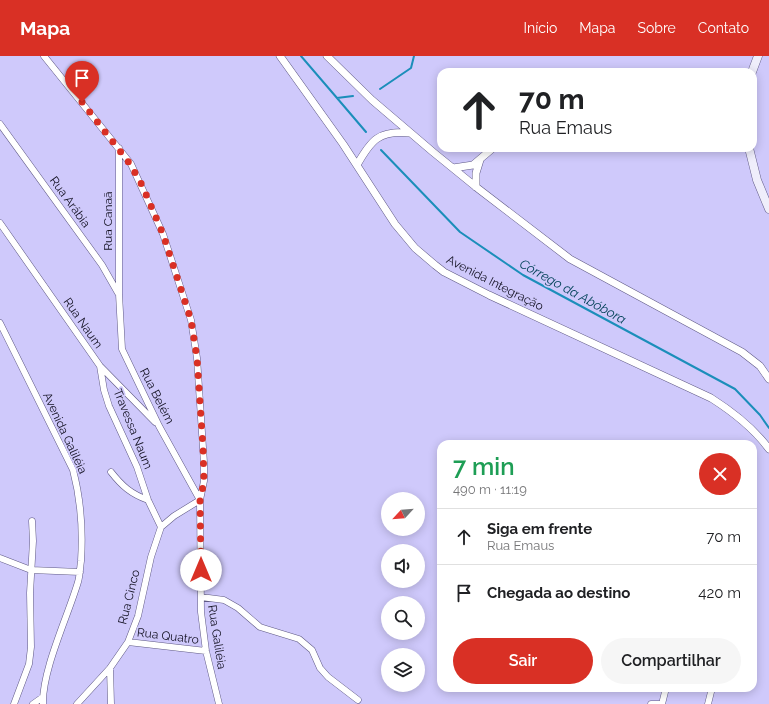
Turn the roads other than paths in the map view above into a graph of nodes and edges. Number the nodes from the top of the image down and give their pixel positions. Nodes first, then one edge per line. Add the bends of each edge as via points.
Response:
1 (44, 56) edge
2 (280, 56) edge
3 (327, 56) edge
4 (758, 56) edge
5 (754, 68) edge
6 (0, 124) edge
7 (410, 133) junction
8 (119, 148) junction
9 (489, 152) edge
10 (750, 152) edge
11 (480, 160) junction
12 (357, 165) junction
13 (453, 168) junction
14 (476, 187) junction
15 (769, 209) edge
16 (1, 225) edge
17 (119, 294) junction
18 (0, 323) edge
19 (100, 366) junction
20 (769, 379) edge
21 (159, 426) junction
22 (769, 449) edge
23 (111, 472) dead end
24 (148, 500) junction
25 (200, 500) junction
26 (32, 520) dead end
27 (161, 528) junction
28 (0, 558) edge
29 (31, 570) junction
30 (80, 572) junction
31 (201, 597) junction
32 (128, 642) junction
33 (206, 651) junction
34 (110, 668) junction
35 (665, 692) edge
36 (711, 692) edge
37 (358, 700) dead end
38 (43, 701) edge
39 (14, 704) edge
40 (33, 704) edge
41 (77, 704) edge
42 (111, 704) edge
43 (219, 704) edge
44 (651, 704) edge
45 (659, 704) edge
46 (662, 704) edge
47 (708, 704) edge

1 - 8 street, Rua Galiléia
2 - 12 street, Avenida Integração
3 - 7 street
4 - 5 main road
6 - 17 street, Rua Arábia via 102,265
7 - 12 street via 396,132 376,138
7 - 13 street
8 - 17 street, Rua Canaã
8 - 25 street, Rua Galiléia via 130,164 156,216 191,320 202,416 204,482
9 - 11 street
10 - 15 main road via 756,180
11 - 13 street via 473,165
11 - 14 street via 476,173
12 - 22 street, Avenida Integração via 404,236 424,257 444,272 711,398 733,411
13 - 14 street
14 - 20 street via 570,259 742,352 760,366
16 - 19 street, Rua Naum
17 - 21 street, Rua Belém via 122,349
18 - 30 street, Avenida Galiléia via 73,470 81,516
19 - 21 street, Rua Naum
19 - 24 street, Travessa Naum via 109,406 137,467
21 - 25 street, Rua Belém
23 - 24 street via 121,485
24 - 27 street, Travessa Naum
25 - 27 street
25 - 31 street, Rua Galiléia
26 - 29 street
27 - 32 street, Rua Cinco via 151,557 138,616
28 - 29 street
29 - 30 street
29 - 39 street via 29,664
30 - 38 street, Avenida Galiléia via 51,662
31 - 33 street, Rua Galiléia
31 - 37 street via 224,600 260,626 300,639 312,650 320,668 328,677
32 - 33 street, Rua Quatro
32 - 34 street, Rua Cinco
33 - 43 street, Rua Galiléia
34 - 41 street, Rua Cinco
34 - 42 street
35 - 46 street
36 - 47 street
38 - 40 street, Avenida Galiléia
44 - 45 street

